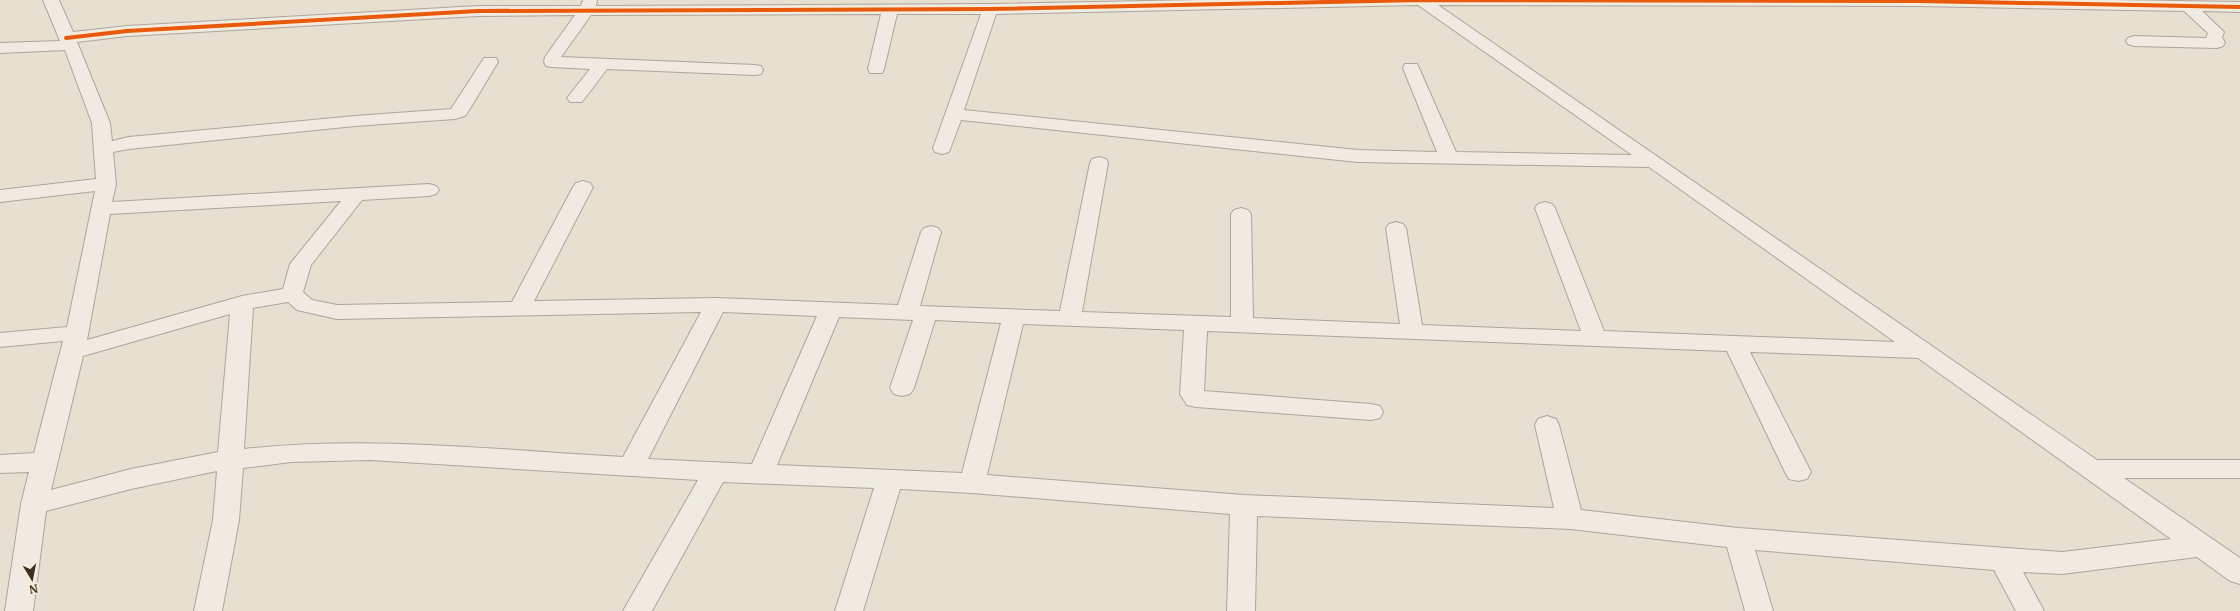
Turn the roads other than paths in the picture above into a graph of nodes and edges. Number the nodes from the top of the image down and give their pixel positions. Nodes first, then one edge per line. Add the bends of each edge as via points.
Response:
1 (51, 0) edge
2 (1421, 0) edge
3 (1831, 0) edge
4 (1894, 1) edge
5 (1918, 1) edge
6 (366, 2) dead end
7 (391, 4) edge
8 (1047, 4) edge
9 (589, 5) edge
10 (862, 5) edge
11 (2189, 7) junction
12 (2240, 7) edge
13 (990, 9) junction
14 (890, 10) junction
15 (373, 17) junction
16 (68, 41) junction
17 (2134, 41) dead end
18 (0, 48) edge
19 (490, 62) dead end
20 (602, 64) junction
21 (1411, 68) dead end
22 (876, 69) dead end
23 (755, 70) dead end
24 (576, 98) dead end
25 (954, 114) junction
26 (942, 148) dead end
27 (103, 149) junction
28 (1449, 157) junction
29 (1653, 161) junction
30 (1099, 163) dead end
31 (106, 184) junction
32 (583, 187) dead end
33 (429, 190) dead end
34 (0, 196) edge
35 (356, 196) junction
36 (1545, 208) dead end
37 (101, 209) junction
38 (1241, 214) dead end
39 (1396, 228) dead end
40 (931, 232) dead end
41 (292, 294) junction
42 (242, 303) junction
43 (716, 305) junction
44 (519, 309) junction
45 (830, 309) junction
46 (916, 313) junction
47 (1014, 316) junction
48 (1070, 318) junction
49 (1196, 323) junction
50 (1242, 325) junction
51 (1412, 331) junction
52 (1595, 338) junction
53 (0, 340) edge
54 (75, 342) junction
55 (1735, 344) junction
56 (1924, 351) junction
57 (902, 388) dead end
58 (1371, 412) dead end
59 (1547, 425) dead end
60 (230, 460) junction
61 (44, 462) junction
62 (0, 464) edge
63 (631, 466) junction
64 (2092, 469) junction
65 (2240, 469) edge
66 (716, 472) junction
67 (1798, 472) dead end
68 (761, 474) junction
69 (890, 480) junction
70 (972, 483) junction
71 (34, 504) junction
72 (1244, 505) junction
73 (1570, 519) junction
74 (1738, 538) junction
75 (2202, 546) junction
76 (2003, 560) junction
77 (2240, 572) edge
78 (19, 611) edge
79 (208, 611) edge
80 (637, 611) edge
81 (849, 611) edge
82 (1241, 611) edge
83 (1759, 611) edge
84 (2030, 611) edge

1 - 16 street
2 - 3 street
2 - 8 street
2 - 29 street
3 - 4 street
4 - 5 street
5 - 11 street
6 - 7 street
7 - 15 street
8 - 13 street
9 - 10 street
9 - 15 street
9 - 20 street via 552,62
10 - 14 street
11 - 12 street
11 - 17 street via 2216,32 2214,37 2217,43
13 - 14 street
13 - 25 street
14 - 22 street
15 - 16 street via 127,31
16 - 18 street
16 - 27 street via 101,123
19 - 27 street via 459,112 455,114 347,121 129,143
20 - 23 street
20 - 24 street
21 - 28 street
25 - 26 street
25 - 28 street via 1358,156
27 - 31 street
28 - 29 street
29 - 56 street
30 - 48 street
31 - 34 street
31 - 37 street
32 - 44 street
33 - 35 street
35 - 37 street via 269,198
35 - 41 street via 301,264
36 - 52 street
37 - 54 street
38 - 50 street
39 - 51 street
40 - 46 street
41 - 42 street
41 - 44 street via 305,305 337,312
42 - 54 street
42 - 60 street
43 - 44 street
43 - 45 street
43 - 63 street
45 - 46 street
45 - 68 street
46 - 47 street
46 - 57 street
47 - 48 street
47 - 70 street
48 - 49 street
49 - 50 street
49 - 58 street via 1192,394 1196,399
50 - 51 street
51 - 52 street
52 - 55 street
53 - 54 street
54 - 61 street
55 - 56 street
55 - 67 street
56 - 64 street
59 - 73 street
60 - 63 street via 291,453 370,451
60 - 71 street via 131,479
60 - 79 street via 226,520
61 - 62 street
61 - 71 street
63 - 66 street
64 - 65 street
64 - 75 street
66 - 68 street
66 - 80 street
68 - 69 street
69 - 70 street
69 - 81 street
70 - 72 street
71 - 78 street
72 - 73 street
72 - 82 street
73 - 74 street
74 - 76 street
74 - 83 street
75 - 76 street via 2062,563
75 - 77 street
76 - 84 street

